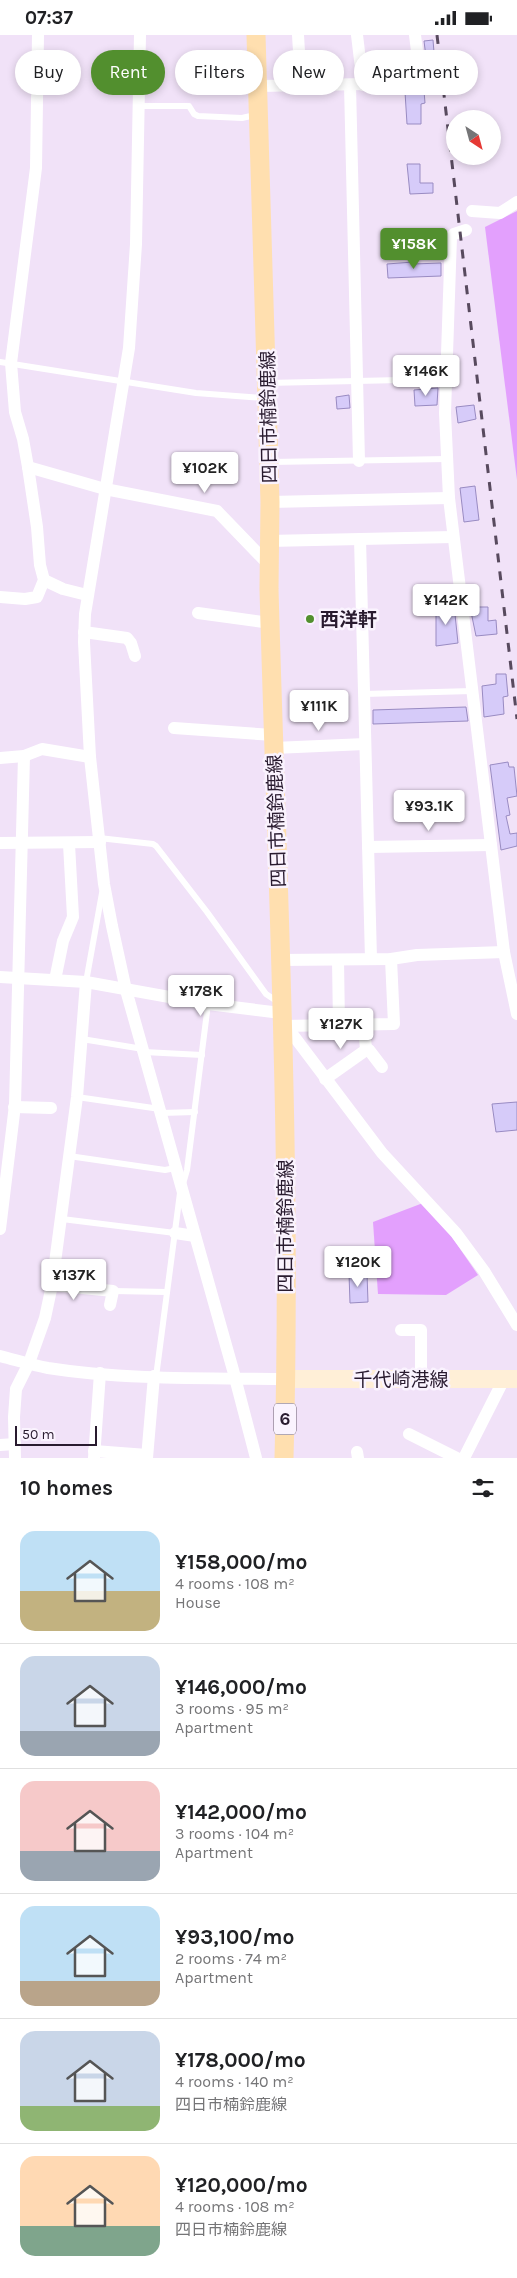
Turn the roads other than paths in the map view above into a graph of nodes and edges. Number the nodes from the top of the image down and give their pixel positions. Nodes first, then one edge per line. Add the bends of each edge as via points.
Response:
1 (38, 35) edge
2 (140, 35) edge
3 (256, 35) edge
4 (298, 35) edge
5 (357, 35) edge
6 (415, 35) edge
7 (257, 50) edge
8 (299, 50) edge
9 (359, 50) edge
10 (417, 50) edge
11 (344, 85) edge
12 (350, 85) junction
13 (354, 85) edge
14 (258, 95) edge
15 (139, 106) junction
16 (259, 114) junction
17 (517, 202) edge
18 (472, 211) dead end
19 (466, 230) dead end
20 (6, 362) edge
21 (446, 379) junction
22 (125, 381) junction
23 (357, 381) junction
24 (268, 391) junction
25 (447, 459) junction
26 (359, 461) junction
27 (269, 462) junction
28 (28, 467) junction
29 (105, 489) junction
30 (449, 498) junction
31 (270, 502) junction
32 (454, 537) junction
33 (360, 539) junction
34 (268, 541) junction
35 (269, 565) junction
36 (44, 580) junction
37 (86, 595) junction
38 (0, 597) edge
39 (198, 613) dead end
40 (270, 623) junction
41 (84, 632) junction
42 (135, 656) dead end
43 (472, 691) junction
44 (364, 694) junction
45 (174, 728) dead end
46 (273, 741) junction
47 (365, 744) junction
48 (24, 756) junction
49 (90, 757) junction
50 (0, 758) edge
51 (99, 840) junction
52 (0, 843) edge
53 (22, 844) junction
54 (69, 844) junction
55 (491, 845) junction
56 (368, 847) junction
57 (104, 884) junction
58 (504, 952) junction
59 (371, 959) junction
60 (392, 959) junction
61 (279, 960) junction
62 (338, 960) junction
63 (0, 977) edge
64 (18, 977) junction
65 (54, 980) junction
66 (86, 983) junction
67 (126, 990) junction
68 (208, 1005) junction
69 (517, 1015) edge
70 (283, 1017) junction
71 (339, 1025) junction
72 (364, 1025) junction
73 (82, 1039) junction
74 (144, 1050) junction
75 (366, 1050) junction
76 (202, 1055) junction
77 (382, 1067) dead end
78 (325, 1079) junction
79 (77, 1097) junction
80 (14, 1107) junction
81 (51, 1108) dead end
82 (160, 1111) junction
83 (195, 1112) junction
84 (69, 1156) junction
85 (175, 1168) junction
86 (181, 1189) junction
87 (62, 1219) junction
88 (0, 1229) edge
89 (175, 1233) junction
90 (195, 1236) junction
91 (52, 1285) junction
92 (113, 1291) junction
93 (167, 1292) junction
94 (110, 1305) dead end
95 (517, 1325) edge
96 (400, 1329) dead end
97 (0, 1356) edge
98 (29, 1363) junction
99 (100, 1373) junction
100 (155, 1376) junction
101 (235, 1379) junction
102 (286, 1379) junction
103 (421, 1379) junction
104 (510, 1379) edge
105 (409, 1434) dead end
106 (15, 1444) junction
107 (0, 1445) edge
108 (94, 1454) edge
109 (147, 1456) edge
110 (15, 1458) edge
111 (256, 1458) edge
112 (284, 1458) edge
113 (457, 1458) edge
114 (464, 1458) edge

1 - 20 street via 36,167
2 - 15 street
3 - 7 main road, 四日市楠鈴鹿線 / 6
4 - 8 street
5 - 9 street
6 - 10 street
11 - 12 street
12 - 13 street
12 - 23 street
14 - 16 main road, 四日市楠鈴鹿線 / 6
15 - 16 lane via 190,106 198,116
15 - 22 street via 136,244
16 - 24 main road, 四日市楠鈴鹿線 / 6
17 - 18 street via 500,213
19 - 21 street via 451,237
20 - 22 lane
20 - 28 street
21 - 23 lane
21 - 25 street
22 - 24 lane via 196,393
22 - 29 street
23 - 24 lane
23 - 26 street
24 - 27 main road, 四日市楠鈴鹿線 / 6
25 - 26 lane
25 - 30 street
26 - 27 lane
27 - 31 main road, 四日市楠鈴鹿線 / 6
28 - 29 street
28 - 36 street
29 - 35 street via 217,511
29 - 37 street
30 - 31 street
30 - 32 street
31 - 34 main road, 四日市楠鈴鹿線 / 6
32 - 33 street
32 - 43 street
33 - 34 street
33 - 44 street
34 - 35 main road, 四日市楠鈴鹿線 / 6
35 - 40 main road, 四日市楠鈴鹿線 / 6
36 - 37 street
36 - 38 street via 37,597
37 - 41 street
39 - 40 street
40 - 46 main road, 四日市楠鈴鹿線 / 6
41 - 42 street via 127,639 132,643
41 - 49 street
43 - 44 lane
43 - 55 street
44 - 47 street
45 - 46 street
46 - 47 street
46 - 61 main road, 四日市楠鈴鹿線 / 6
47 - 56 street
48 - 49 street via 42,749
48 - 50 street
48 - 53 street
49 - 51 street
51 - 54 street
51 - 57 street
51 - 70 lane via 156,846
52 - 53 street
53 - 54 street
53 - 64 street
54 - 65 street via 73,917
55 - 56 street
55 - 58 street
56 - 59 street
57 - 66 lane
57 - 67 street
58 - 60 street
58 - 69 street
59 - 60 street
59 - 62 street
60 - 72 street via 394,1024
61 - 62 street
61 - 70 main road, 四日市楠鈴鹿線 / 6
62 - 71 street
63 - 64 street
64 - 65 street
64 - 80 street
65 - 66 street
66 - 67 street
66 - 73 street
67 - 68 street
67 - 74 street
68 - 70 street
68 - 76 lane
70 - 71 street
70 - 78 street
70 - 102 main road, 四日市楠鈴鹿線 / 6
71 - 72 street
72 - 75 street
73 - 74 lane
73 - 79 street
74 - 76 lane
74 - 82 street
75 - 77 street
75 - 78 street
76 - 83 lane
78 - 95 street via 382,1153 456,1233
79 - 82 lane
79 - 84 street
80 - 81 street
80 - 88 street
82 - 83 lane
82 - 85 street
83 - 86 lane via 188,1170
84 - 85 lane via 164,1170
84 - 87 street
85 - 86 street
86 - 89 lane
86 - 90 street
87 - 89 lane
87 - 91 street
89 - 90 street
89 - 93 lane
90 - 101 street
91 - 92 street
91 - 98 street via 45,1318
92 - 93 lane
92 - 94 street
93 - 100 lane
96 - 103 street via 420,1330
97 - 98 street
98 - 99 street via 46,1368
98 - 106 street via 16,1389
99 - 100 street
99 - 108 street
100 - 101 street
100 - 109 street
101 - 102 street
101 - 111 street
102 - 103 main road, 千代崎港線
102 - 112 main road, 四日市楠鈴鹿線 / 6
103 - 104 main road, 千代崎港線
104 - 114 street
105 - 113 street
106 - 107 street
106 - 110 street
108 - 109 street

